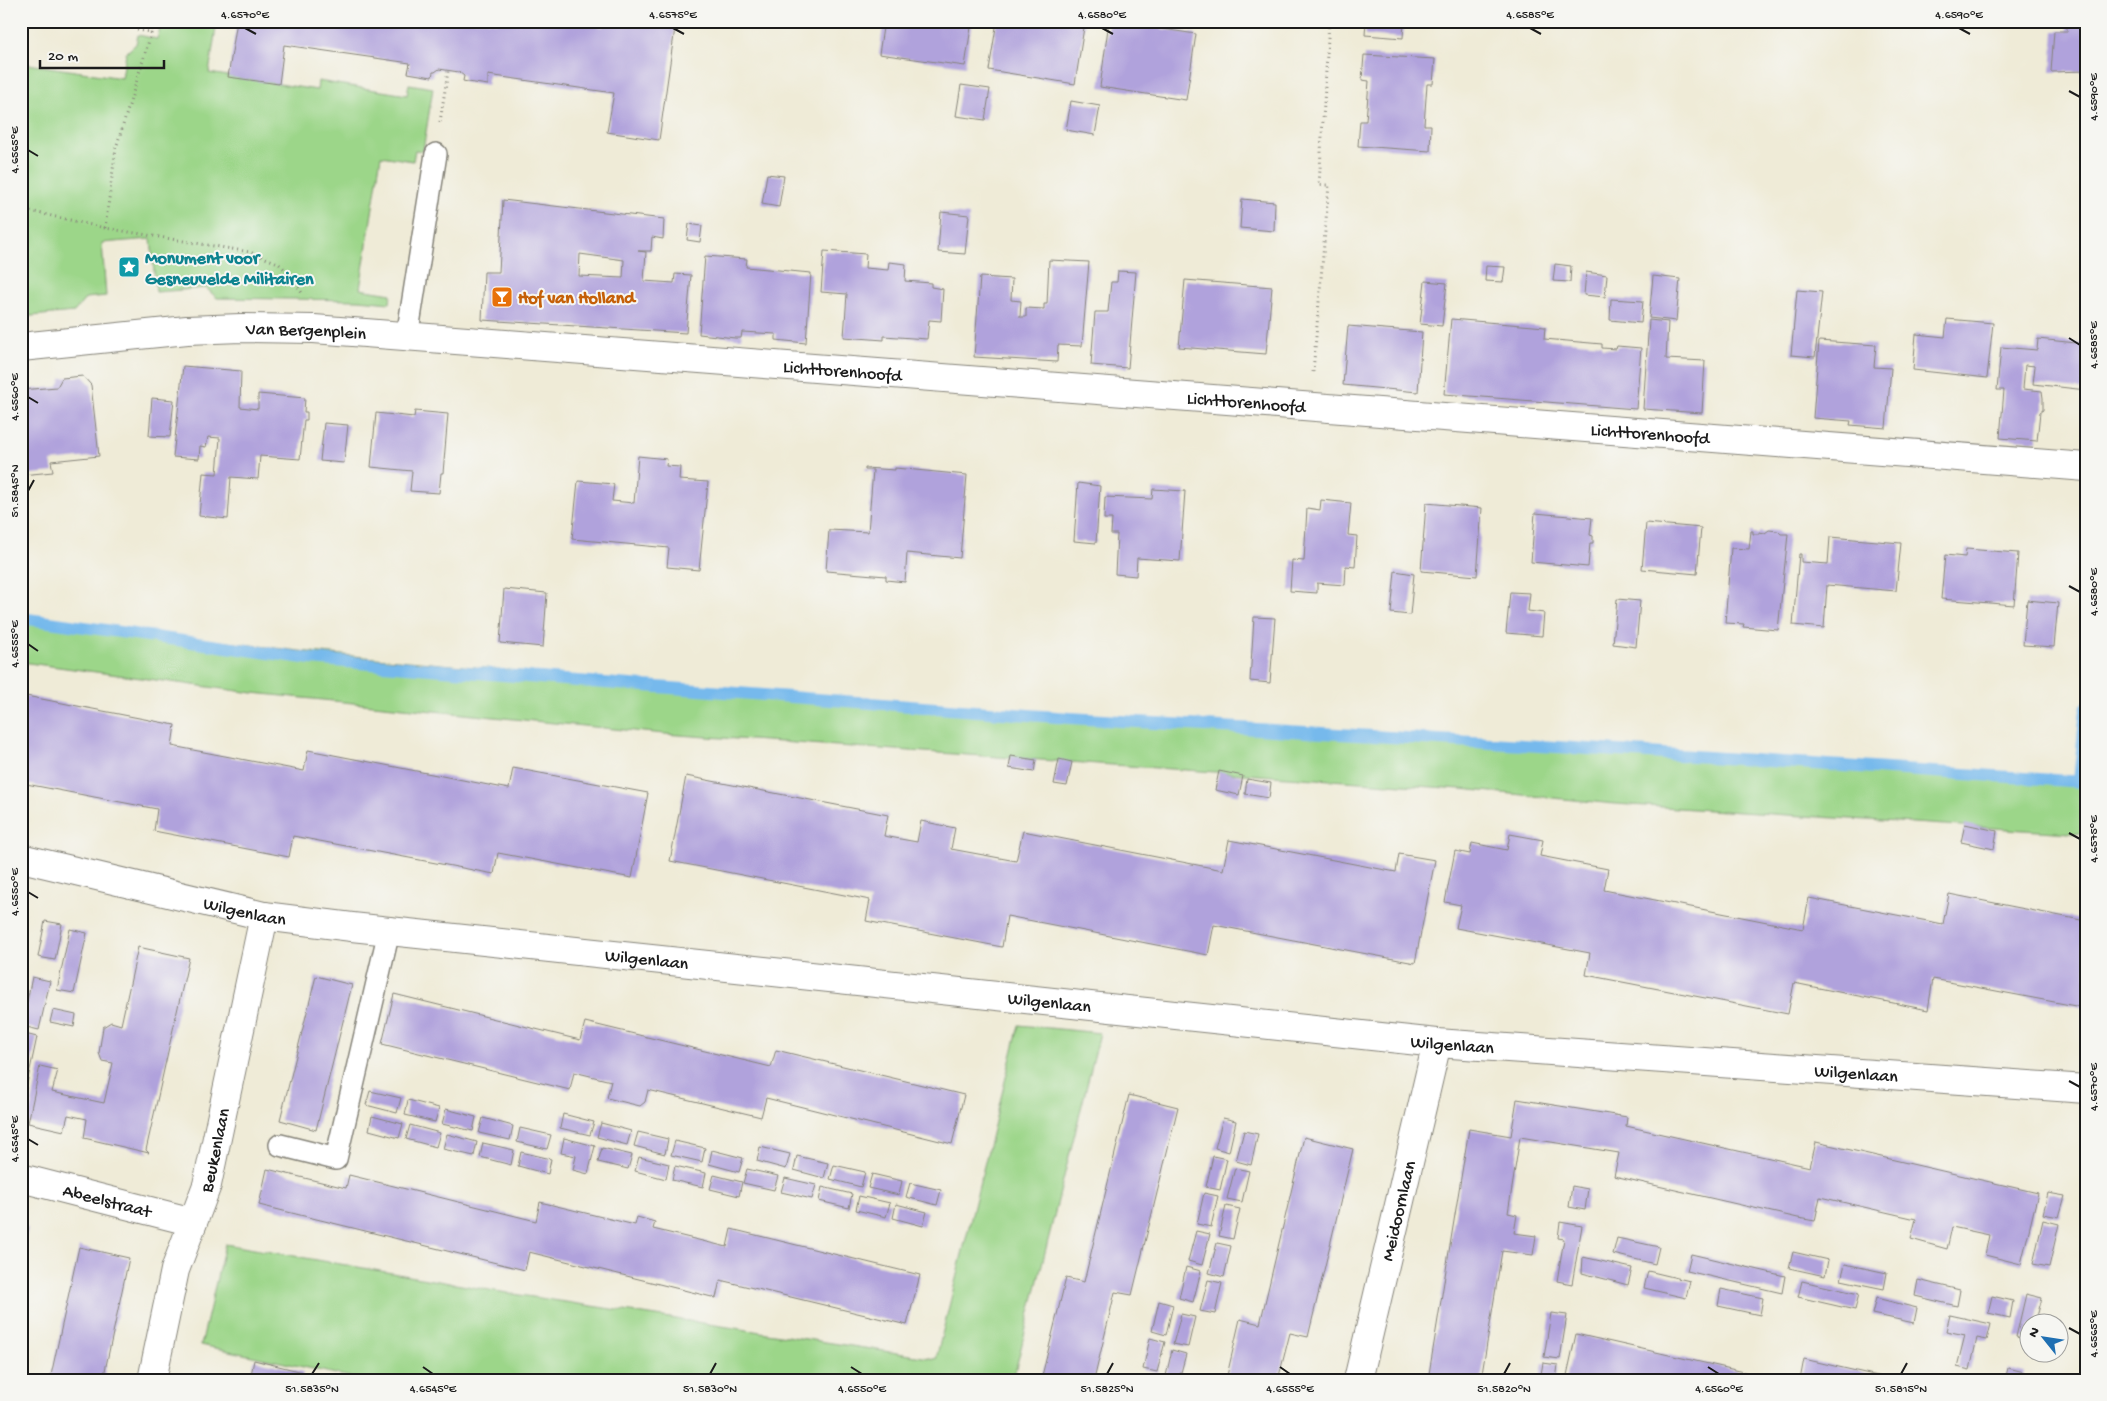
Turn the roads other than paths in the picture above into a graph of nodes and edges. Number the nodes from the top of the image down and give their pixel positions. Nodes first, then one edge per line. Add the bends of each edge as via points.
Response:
1 (436, 154) road end
2 (407, 337) junction
3 (21, 347) edge
4 (2086, 467) edge
5 (21, 858) edge
6 (264, 916) junction
7 (389, 931) junction
8 (1437, 1043) junction
9 (2086, 1089) edge
10 (280, 1144) dead end
11 (21, 1178) edge
12 (193, 1222) junction
13 (152, 1380) edge
14 (1358, 1380) edge

1 - 2 lane
2 - 3 street, Van Bergenplein via 314,329 241,328 187,330
2 - 4 street, Lichttorenhoofd
5 - 6 street, Wilgenlaan
6 - 7 street, Wilgenlaan
6 - 12 street, Beukenlaan via 207,1185
7 - 8 street, Wilgenlaan
7 - 10 lane via 336,1159
8 - 9 street, Wilgenlaan
8 - 14 street, Meidoornlaan
11 - 12 street, Abeelstraat
12 - 13 street, Beukenlaan via 175,1270

